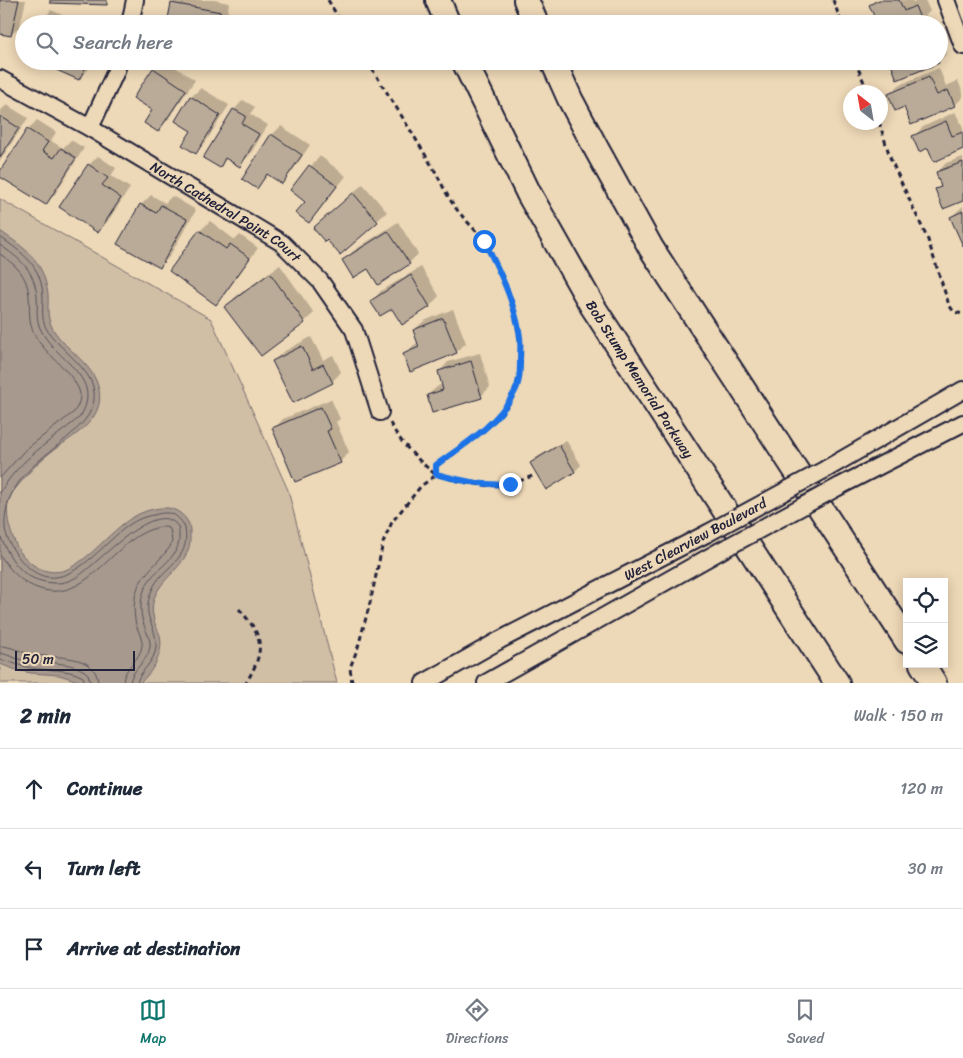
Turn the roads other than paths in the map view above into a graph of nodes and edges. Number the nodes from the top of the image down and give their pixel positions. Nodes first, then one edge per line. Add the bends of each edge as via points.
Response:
1 (135, 0) edge
2 (438, 0) edge
3 (526, 0) edge
4 (946, 0) edge
5 (132, 15) edge
6 (444, 15) edge
7 (532, 15) edge
8 (963, 46) edge
9 (116, 70) edge
10 (468, 70) edge
11 (557, 70) edge
12 (0, 79) edge
13 (90, 128) junction
14 (963, 390) edge
15 (384, 415) road end
16 (963, 422) edge
17 (903, 635) edge
18 (925, 668) edge
19 (424, 683) edge
20 (486, 683) edge
21 (837, 683) edge
22 (934, 683) edge

1 - 5 street
2 - 6 highway
3 - 7 highway
4 - 8 street
9 - 13 street
10 - 21 highway, Bob Stump Memorial Parkway via 529,194 593,307
11 - 17 highway via 596,150 651,248
12 - 13 street, North Cathedral Point Court
13 - 15 street, North Cathedral Point Court via 282,243 320,281 354,330
14 - 19 street, West Clearview Boulevard, bridge via 826,469
16 - 20 street, West Clearview Boulevard, bridge via 720,551
18 - 22 highway

